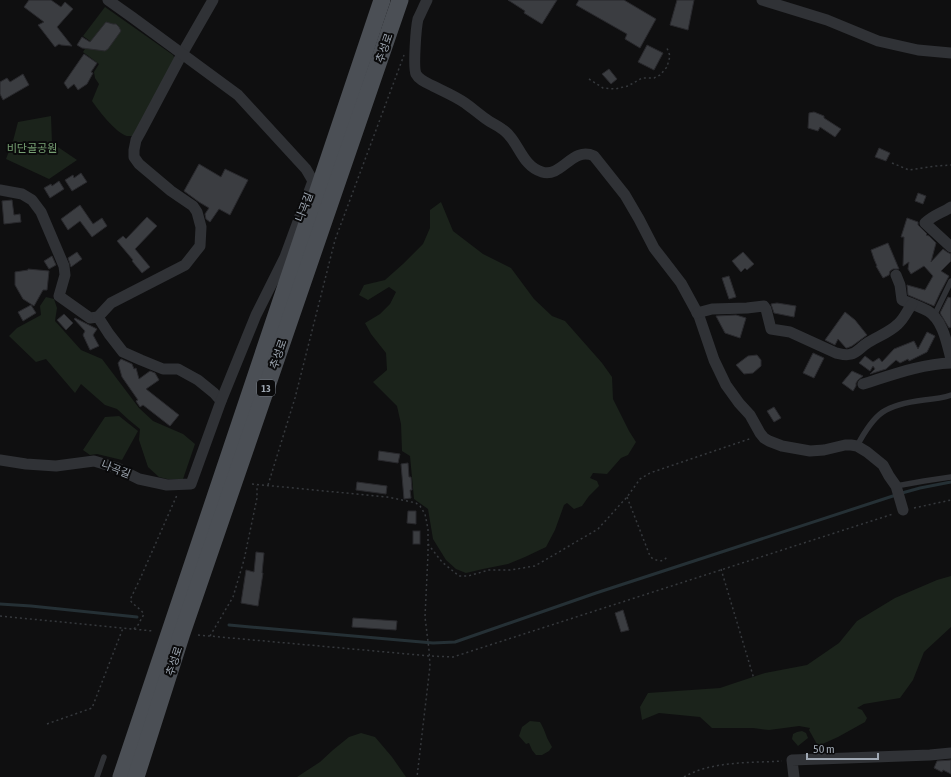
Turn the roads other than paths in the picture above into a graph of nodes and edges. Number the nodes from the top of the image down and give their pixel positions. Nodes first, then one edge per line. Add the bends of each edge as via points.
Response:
1 (108, 0) edge
2 (213, 0) edge
3 (382, 0) edge
4 (400, 0) edge
5 (427, 0) edge
6 (762, 0) edge
7 (951, 53) edge
8 (182, 54) junction
9 (0, 190) edge
10 (951, 207) edge
11 (951, 247) edge
12 (896, 275) dead end
13 (951, 281) edge
14 (912, 304) junction
15 (697, 313) junction
16 (934, 316) junction
17 (98, 318) junction
18 (951, 359) edge
19 (951, 363) edge
20 (863, 384) dead end
21 (951, 395) edge
22 (221, 401) junction
23 (857, 446) junction
24 (0, 460) edge
25 (951, 477) edge
26 (896, 486) junction
27 (902, 507) road end
28 (951, 753) edge
29 (104, 757) dead end
30 (97, 777) edge
31 (121, 777) edge
32 (136, 777) edge
33 (794, 777) edge

1 - 8 street, 나곡길
2 - 8 street
3 - 31 main road, 추성로 / 13
4 - 32 main road, 추성로 / 13 via 182,633
5 - 15 street via 418,21 414,63 417,76 464,102 503,129 529,165 540,172 555,171 570,159 583,154 594,156 625,195 654,248 681,283
6 - 7 street via 827,20 878,41 918,50
8 - 17 street via 136,140 134,157 139,164 193,206 201,227 200,246 185,265 111,303
8 - 22 street, 나곡길 via 238,95 306,169 313,181 285,257 256,315
9 - 17 street via 22,194 32,200 41,212 64,266 65,274 59,296 90,318
10 - 11 street via 925,223
12 - 14 street via 902,300
13 - 16 lane
14 - 15 street via 896,326 850,355 836,353 790,332 771,329 764,306 712,309
14 - 16 street
15 - 23 street via 724,380 764,438 776,444 810,451 845,445
16 - 18 street via 943,331
17 - 22 street via 123,352 163,369 178,369 198,380
19 - 20 street via 929,365
21 - 23 lane via 892,406 870,424
22 - 24 street, 나곡길 via 191,484 167,485 139,479 94,461 56,466
23 - 26 street via 883,465
25 - 26 lane
26 - 27 street
28 - 33 street via 792,760
29 - 30 lane

